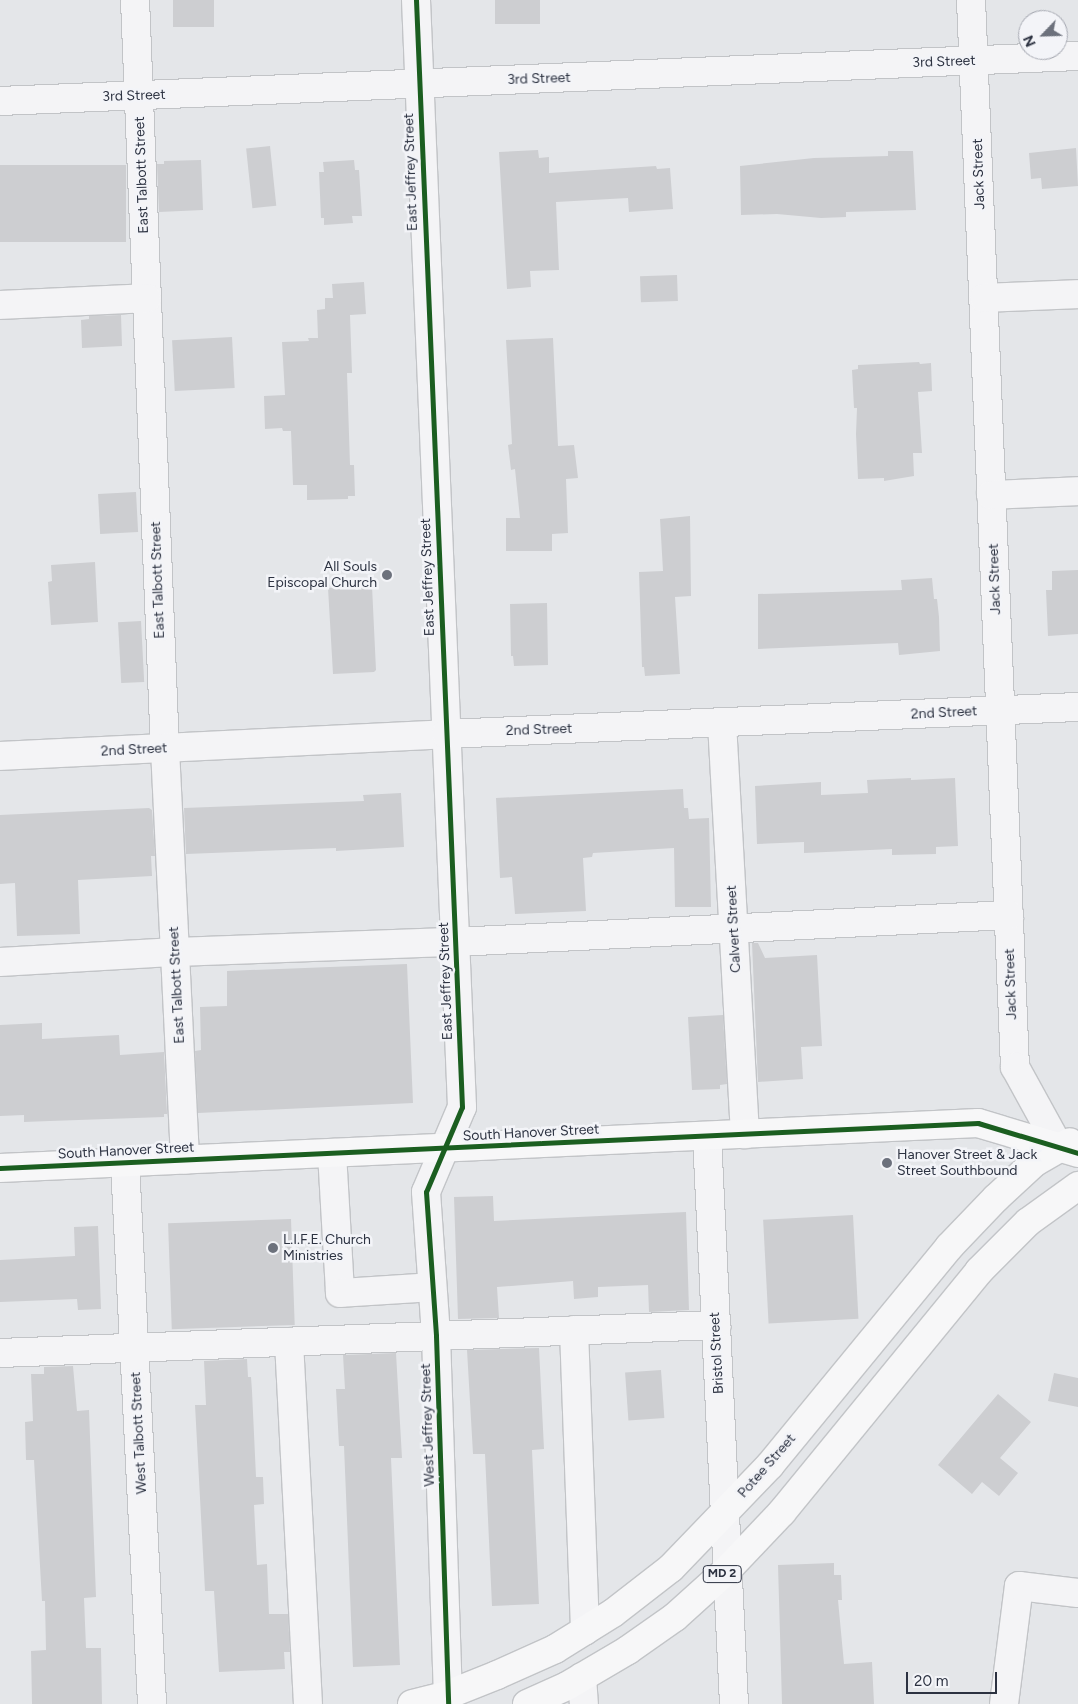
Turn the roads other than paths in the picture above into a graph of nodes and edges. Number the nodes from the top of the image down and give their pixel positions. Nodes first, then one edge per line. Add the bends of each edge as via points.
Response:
1 (135, 0) edge
2 (416, 0) edge
3 (971, 0) edge
4 (1078, 56) edge
5 (974, 61) junction
6 (419, 84) junction
7 (139, 96) junction
8 (0, 101) edge
9 (1078, 294) edge
10 (147, 298) junction
11 (984, 298) junction
12 (0, 305) edge
13 (1078, 491) edge
14 (991, 495) junction
15 (1078, 707) edge
16 (1000, 710) junction
17 (722, 723) junction
18 (446, 734) junction
19 (164, 748) junction
20 (0, 756) edge
21 (1008, 915) junction
22 (734, 929) junction
23 (456, 942) junction
24 (176, 952) junction
25 (0, 962) edge
26 (745, 1134) junction
27 (707, 1136) junction
28 (1072, 1146) edge
29 (443, 1148) junction
30 (332, 1153) junction
31 (185, 1160) junction
32 (125, 1163) junction
33 (0, 1168) edge
34 (1078, 1186) edge
35 (432, 1287) junction
36 (716, 1325) junction
37 (574, 1330) junction
38 (436, 1336) junction
39 (289, 1342) junction
40 (134, 1348) junction
41 (0, 1353) edge
42 (725, 1513) junction
43 (727, 1570) junction
44 (1078, 1593) edge
45 (585, 1630) junction
46 (582, 1677) junction
47 (447, 1699) edge
48 (152, 1704) edge
49 (308, 1704) edge
50 (412, 1704) edge
51 (527, 1704) edge
52 (584, 1704) edge
53 (734, 1704) edge
54 (1004, 1704) edge

1 - 7 street, East Talbott Street
2 - 6 street, East Jeffrey Street
3 - 5 street, Jack Street
4 - 5 street, 3rd Street
5 - 6 street, 3rd Street
5 - 11 street, Jack Street
6 - 7 street, 3rd Street
6 - 18 street, East Jeffrey Street
7 - 8 street, 3rd Street
7 - 10 street, East Talbott Street
9 - 11 street
10 - 12 street
10 - 19 street, East Talbott Street
11 - 14 street, Jack Street
13 - 14 street
14 - 16 street, Jack Street
15 - 16 street, 2nd Street
16 - 17 street, 2nd Street
16 - 21 street, Jack Street
17 - 18 street, 2nd Street
17 - 22 street, Calvert Street
18 - 19 street, 2nd Street
18 - 23 street, East Jeffrey Street
19 - 20 street, 2nd Street
19 - 24 street, East Talbott Street
21 - 22 street
21 - 28 street, Jack Street via 1015,1067
22 - 23 street
22 - 26 street, Calvert Street
23 - 24 street
23 - 29 street, East Jeffrey Street via 462,1107
24 - 25 street
24 - 31 street, East Talbott Street
26 - 27 main road, South Hanover Street
26 - 28 main road, South Hanover Street via 978,1123
27 - 29 main road, South Hanover Street
27 - 36 street, Bristol Street
28 - 42 main road, Potee Street / MD 2 via 1035,1162 949,1247 770,1465
29 - 30 main road, South Hanover Street
29 - 35 street, West Jeffrey Street via 426,1192
30 - 31 main road, South Hanover Street
30 - 35 street via 340,1293
31 - 32 main road, South Hanover Street
32 - 33 main road, South Hanover Street
32 - 40 street, West Talbott Street
34 - 43 main road, MD 2 via 1028,1222 979,1271 782,1512
35 - 38 street, West Jeffrey Street
36 - 37 street
36 - 42 street, Bristol Street
37 - 38 street
37 - 45 street
38 - 39 street
38 - 47 street, West Jeffrey Street
39 - 40 street
39 - 49 street
40 - 41 street
40 - 48 street, West Talbott Street
42 - 43 street, Bristol Street
42 - 45 main road, Potee Street / MD 2 via 671,1568 614,1613
43 - 46 main road, MD 2 via 675,1617
43 - 53 street, Bristol Street
44 - 54 street via 1020,1586
45 - 47 main road, Potee Street / MD 2 via 555,1649
46 - 51 main road, MD 2
46 - 52 street
47 - 50 main road, Potee Street / MD 2

